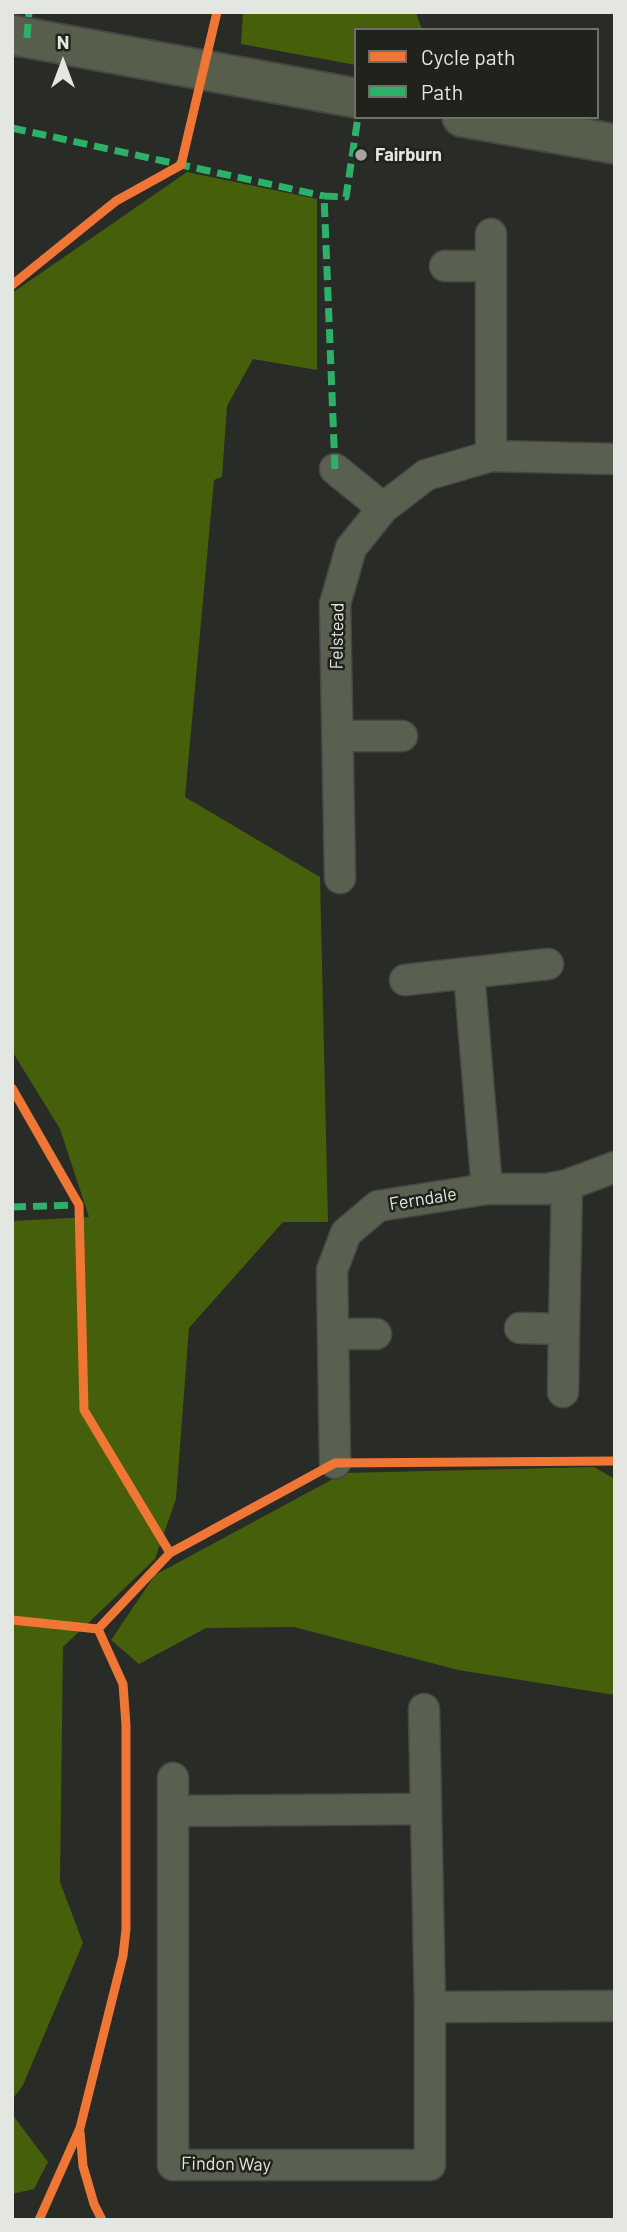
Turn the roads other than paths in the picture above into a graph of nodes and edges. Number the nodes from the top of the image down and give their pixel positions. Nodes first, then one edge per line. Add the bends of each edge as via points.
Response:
1 (12, 35) edge
2 (354, 98) edge
3 (473, 119) edge
4 (615, 144) edge
5 (491, 234) dead end
6 (445, 266) dead end
7 (491, 266) junction
8 (491, 456) junction
9 (615, 459) edge
10 (335, 469) dead end
11 (383, 508) junction
12 (338, 736) junction
13 (402, 736) dead end
14 (340, 878) dead end
15 (548, 964) dead end
16 (469, 973) junction
17 (405, 980) dead end
18 (615, 1167) edge
19 (567, 1185) junction
20 (487, 1189) junction
21 (520, 1328) dead end
22 (564, 1329) junction
23 (334, 1334) junction
24 (376, 1334) dead end
25 (563, 1392) dead end
26 (335, 1463) dead end
27 (424, 1709) dead end
28 (173, 1778) dead end
29 (426, 1809) junction
30 (173, 1811) junction
31 (615, 2006) edge
32 (430, 2007) junction

1 - 2 street
3 - 4 street
5 - 7 street
6 - 7 street
7 - 8 street
8 - 9 street, Felstead
8 - 11 street, Felstead via 426,475
10 - 11 street
11 - 12 street, Felstead via 351,548 335,604
12 - 13 street
12 - 14 street, Felstead
15 - 16 street
16 - 17 street
16 - 20 street
18 - 19 street, Ferndale
19 - 20 street, Ferndale
19 - 22 street
20 - 23 street, Ferndale via 378,1206 346,1233 332,1270
21 - 22 street
22 - 25 street
23 - 24 street
23 - 26 street, Ferndale
27 - 29 street, Findon Way
28 - 30 street, Findon Way
29 - 30 street
29 - 32 street, Findon Way
30 - 32 street, Findon Way via 173,2165 430,2165
31 - 32 street

